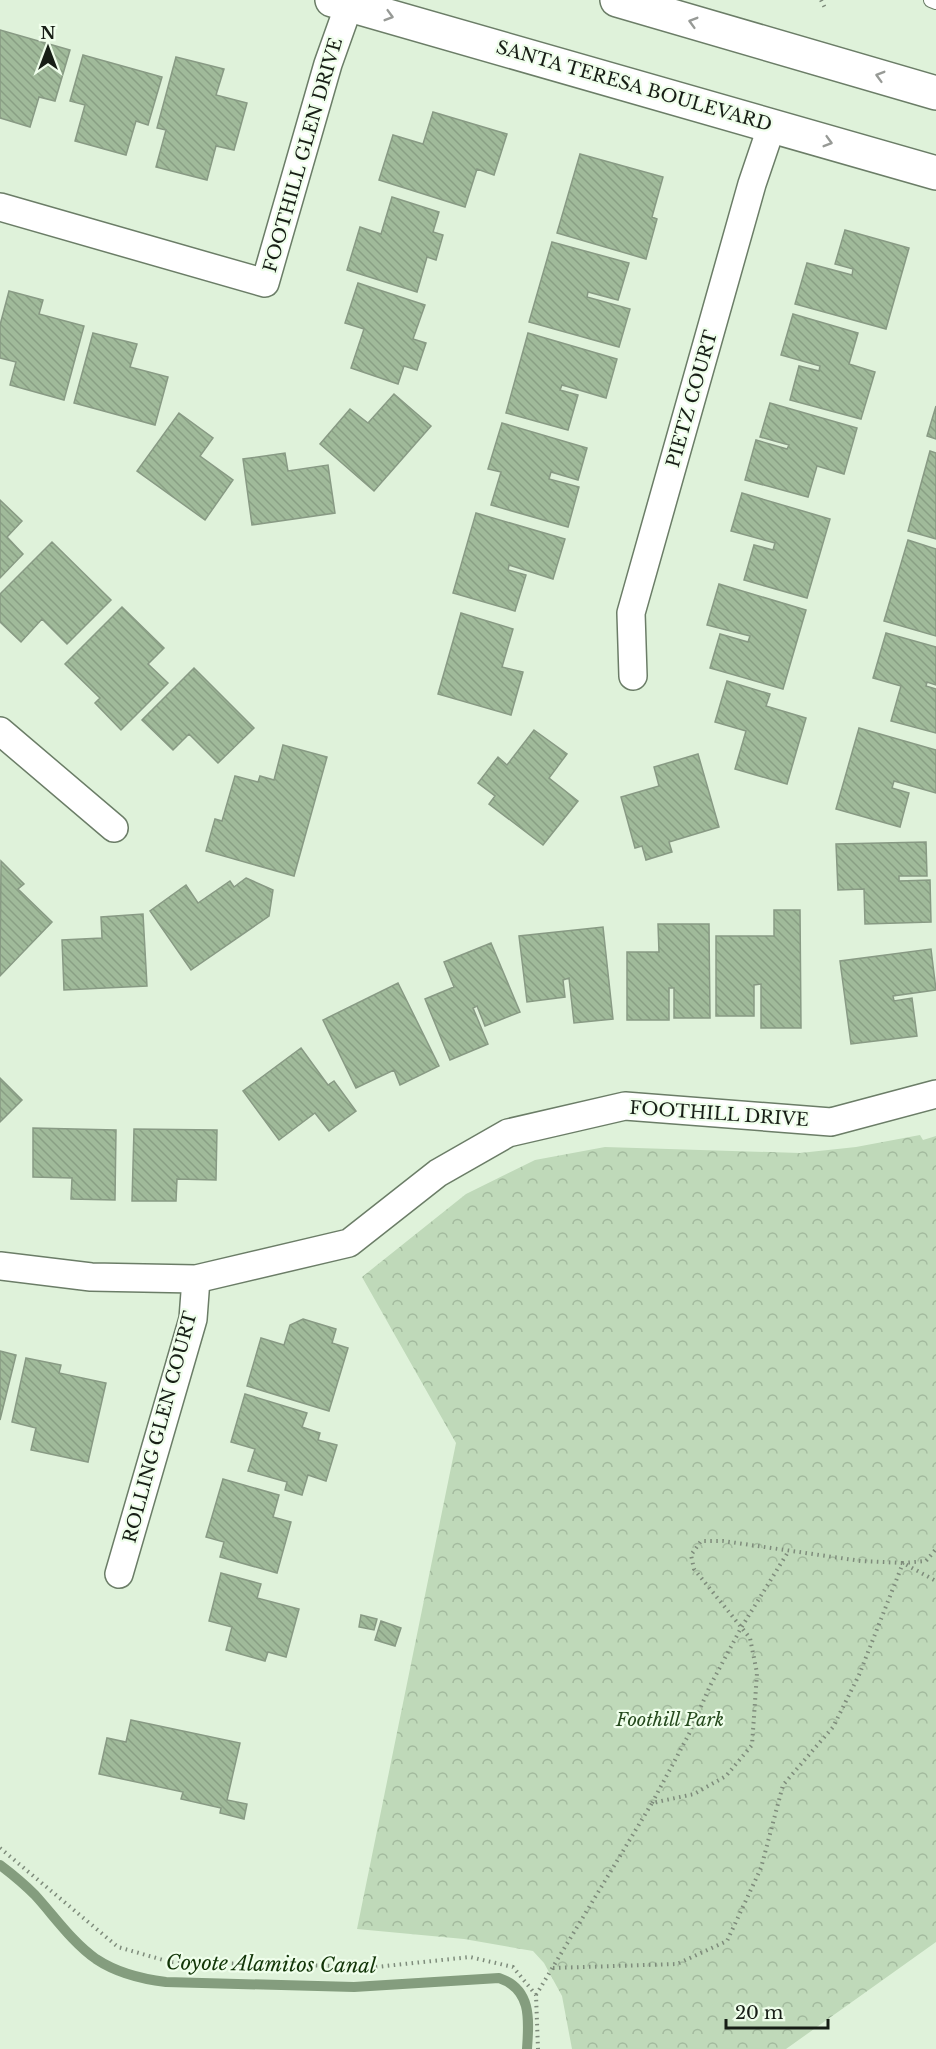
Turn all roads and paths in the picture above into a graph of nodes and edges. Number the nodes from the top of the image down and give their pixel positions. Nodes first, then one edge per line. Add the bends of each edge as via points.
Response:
1 (617, 0) edge
2 (821, 0) edge
3 (931, 0) edge
4 (341, 2) edge
5 (936, 2) edge
6 (825, 8) dead end
7 (936, 93) edge
8 (772, 125) junction
9 (936, 173) edge
10 (0, 207) edge
11 (633, 676) dead end
12 (0, 731) edge
13 (114, 828) dead end
14 (936, 1094) edge
15 (0, 1266) edge
16 (196, 1279) junction
17 (936, 1549) edge
18 (788, 1552) junction
19 (903, 1563) junction
20 (119, 1574) dead end
21 (936, 1581) edge
22 (741, 1628) junction
23 (652, 1803) junction
24 (0, 1848) edge
25 (552, 1968) junction
26 (536, 1995) junction
27 (538, 2049) edge

7 -> 1 main road
2 - 6 path
3 - 5 lane
4 -> 8 main road, SANTA TERESA BOULEVARD
4 - 10 street, FOOTHILL GLEN DRIVE via 328,64 266,283
8 -> 9 main road, SANTA TERESA BOULEVARD
8 - 11 street, PIETZ COURT via 631,613
12 - 13 street
14 - 16 street, FOOTHILL DRIVE via 831,1122 625,1106 508,1134 438,1173 349,1243
15 - 16 street, FOOTHILL DRIVE via 91,1277
16 - 20 street, ROLLING GLEN COURT via 193,1319
17 - 19 path via 926,1561
18 - 19 path
18 - 22 path
18 - 22 path via 702,1541 691,1555 694,1569
19 - 21 path
19 - 25 path via 859,1675 833,1727 783,1785 761,1868 727,1941 677,1964
22 - 23 path
22 - 23 path via 750,1638 757,1673 752,1745 726,1776 694,1794
23 - 25 path
24 - 26 path via 118,1947 170,1962 376,1967 470,1957 513,1967
25 - 26 path
26 - 27 path

